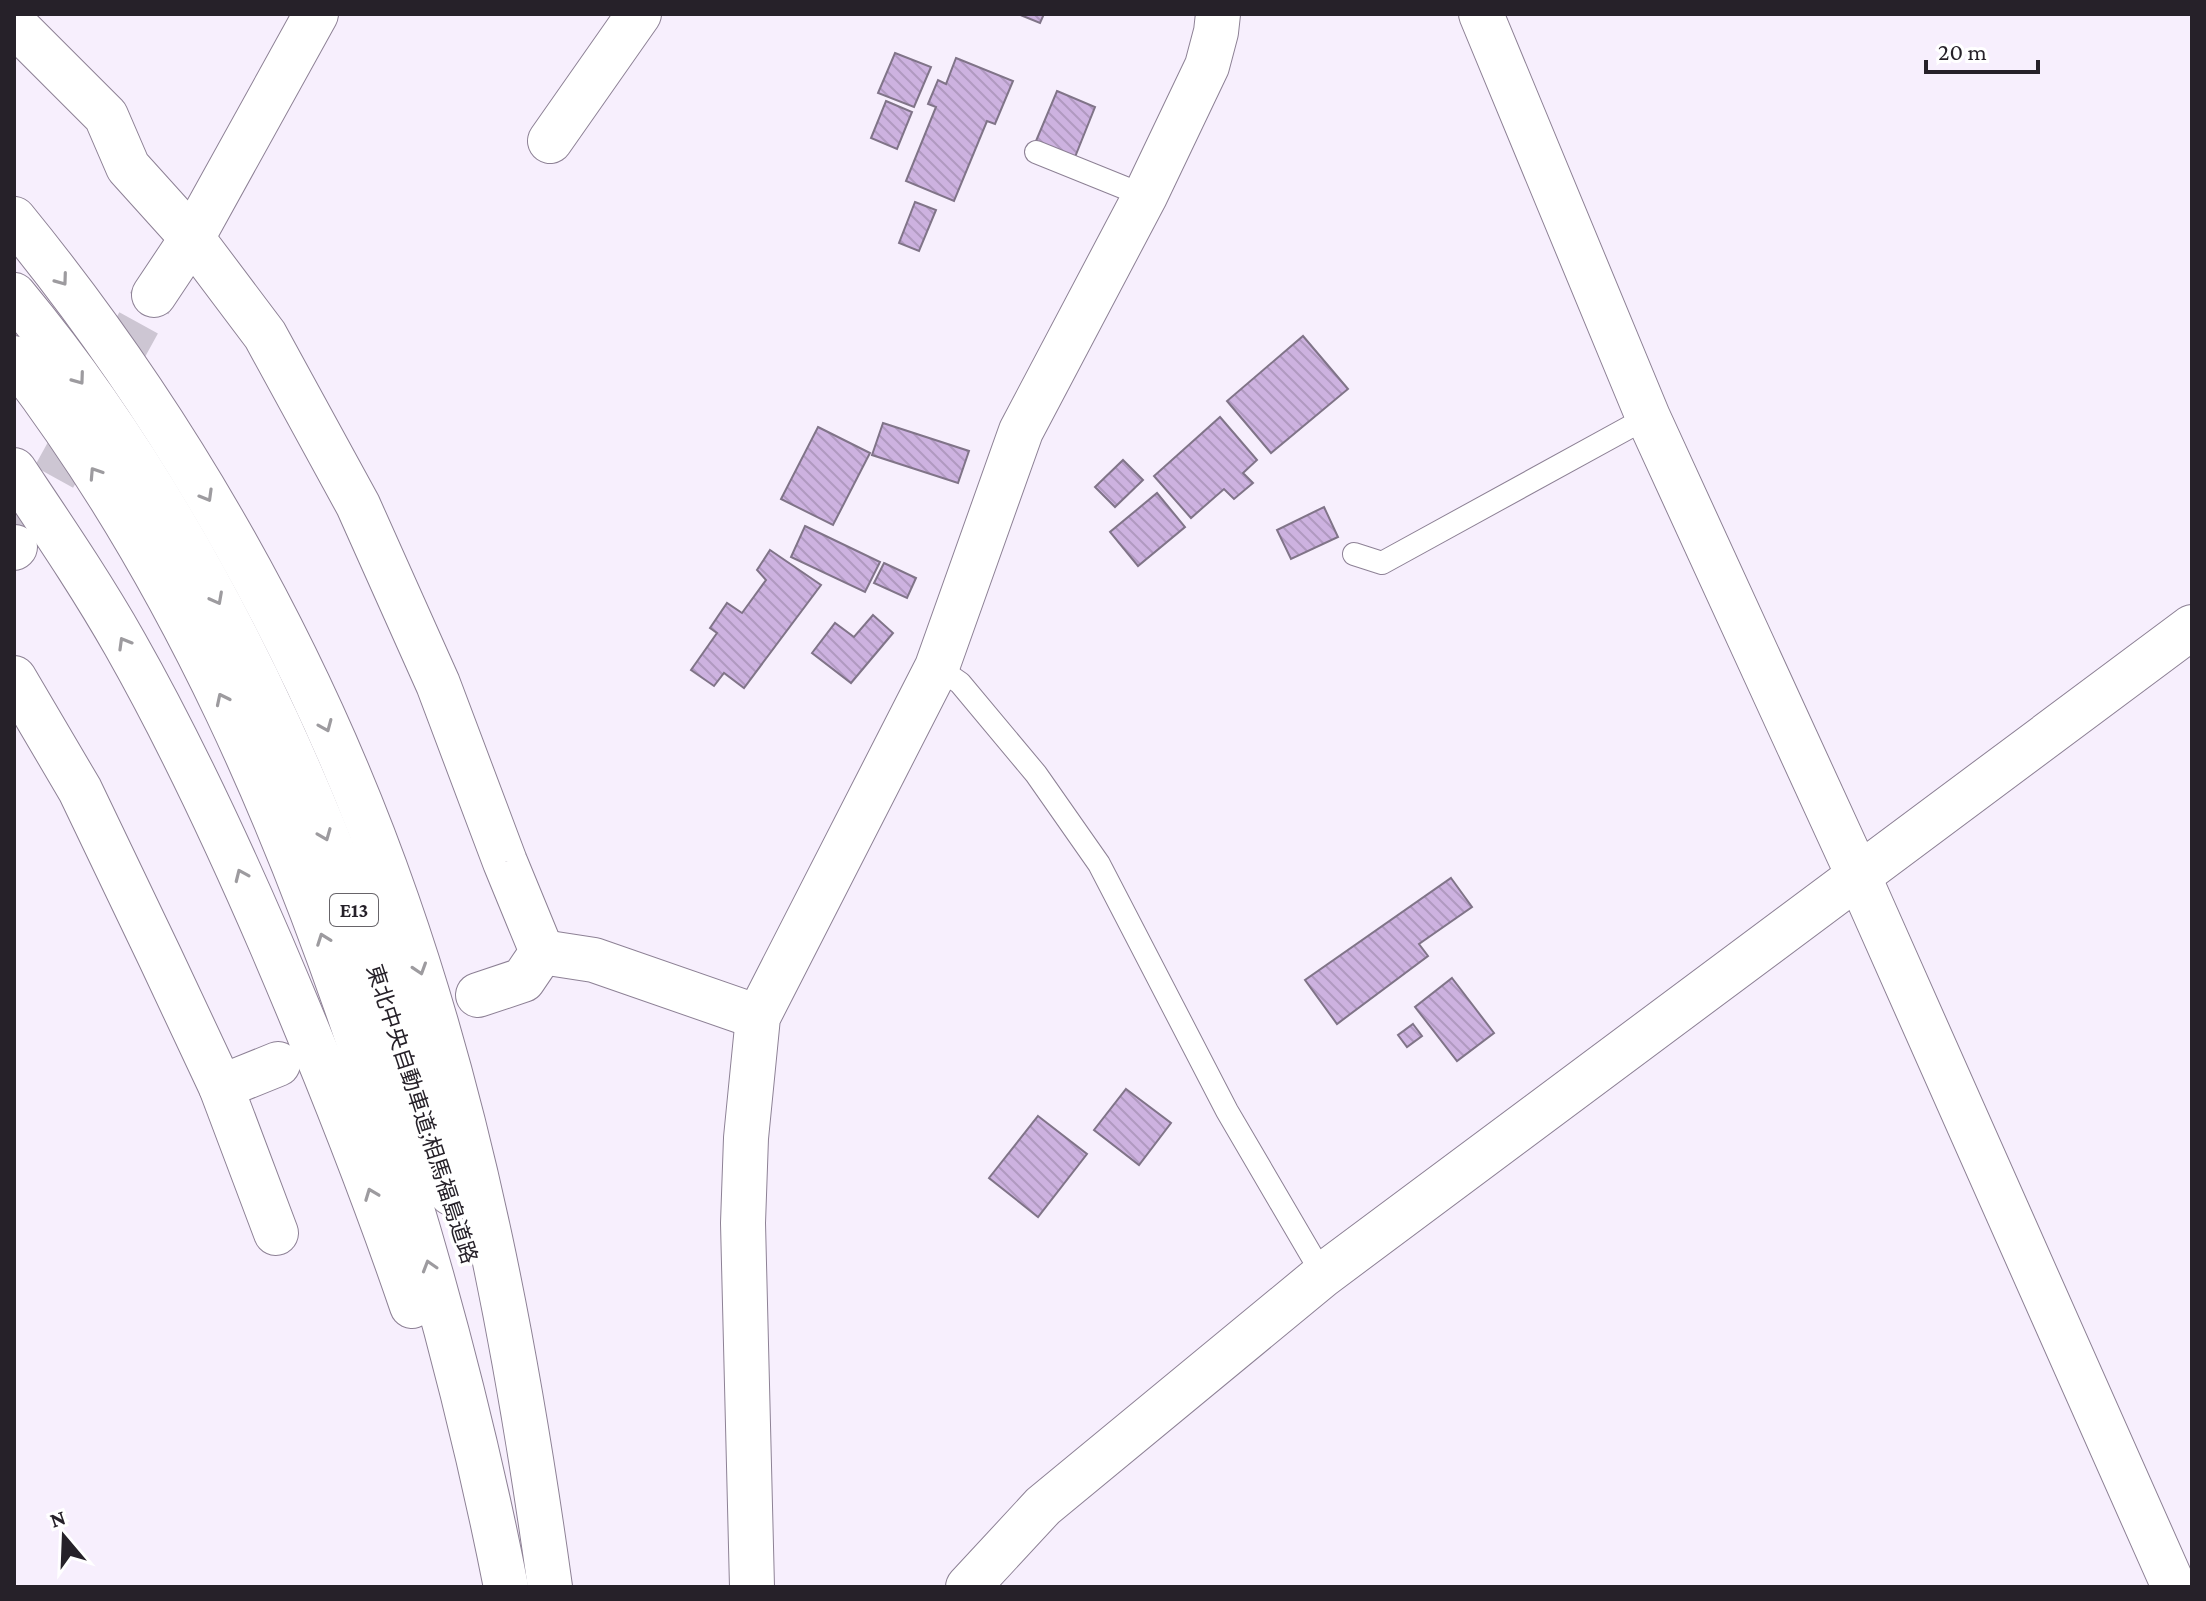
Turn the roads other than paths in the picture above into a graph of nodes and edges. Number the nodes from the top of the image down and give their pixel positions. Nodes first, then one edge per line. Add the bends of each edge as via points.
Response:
1 (316, 14) edge
2 (1218, 14) edge
3 (1481, 14) edge
4 (633, 16) edge
5 (14, 24) edge
6 (550, 141) dead end
7 (1036, 152) dead end
8 (1145, 196) junction
9 (14, 219) edge
10 (192, 238) junction
11 (14, 295) edge
12 (154, 295) tunnel mouth
13 (14, 358) edge
14 (1648, 417) junction
15 (14, 470) edge
16 (1354, 554) dead end
17 (2192, 627) edge
18 (937, 667) junction
19 (14, 678) edge
20 (1858, 875) junction
21 (542, 952) junction
22 (478, 995) dead end
23 (758, 1017) junction
24 (278, 1064) dead end
25 (221, 1087) junction
26 (276, 1233) dead end
27 (1323, 1275) junction
28 (500, 1587) edge
29 (506, 1587) edge
30 (549, 1587) edge
31 (752, 1587) edge
32 (968, 1587) edge
33 (2174, 1587) edge

1 - 10 main road
2 - 8 main road via 1207,66
3 - 14 main road
4 - 6 main road
5 - 10 main road via 106,116 128,167
7 - 8 lane
8 - 18 main road via 1021,431
9 -> 30 main road via 169,431 223,523 319,708 366,820 428,995 461,1117 517,1372
10 - 12 main road
10 - 21 main road via 265,335 358,505 438,684
11 -> 30 main road, 東北中央自動車道;相馬福島道路 / E13 via 80,381 173,521 296,764 369,947 430,1125 505,1394
29 -> 13 main road, 東北中央自動車道;相馬福島道路 / E13 via 434,1280 361,1046 295,863 179,615 95,472
14 - 16 lane via 1382,563
14 - 20 main road
28 -> 15 main road via 392,1249 266,933 171,727 68,550
17 - 20 main road
18 - 23 main road
18 - 27 lane via 960,683 1036,774 1099,864 1227,1111
19 - 25 main road via 80,790
20 - 27 main road
20 - 33 main road
21 - 22 main road via 523,980
21 - 23 main road via 594,960
23 - 31 main road via 743,1223
24 - 25 main road
25 - 26 main road
27 - 32 main road via 1043,1506

